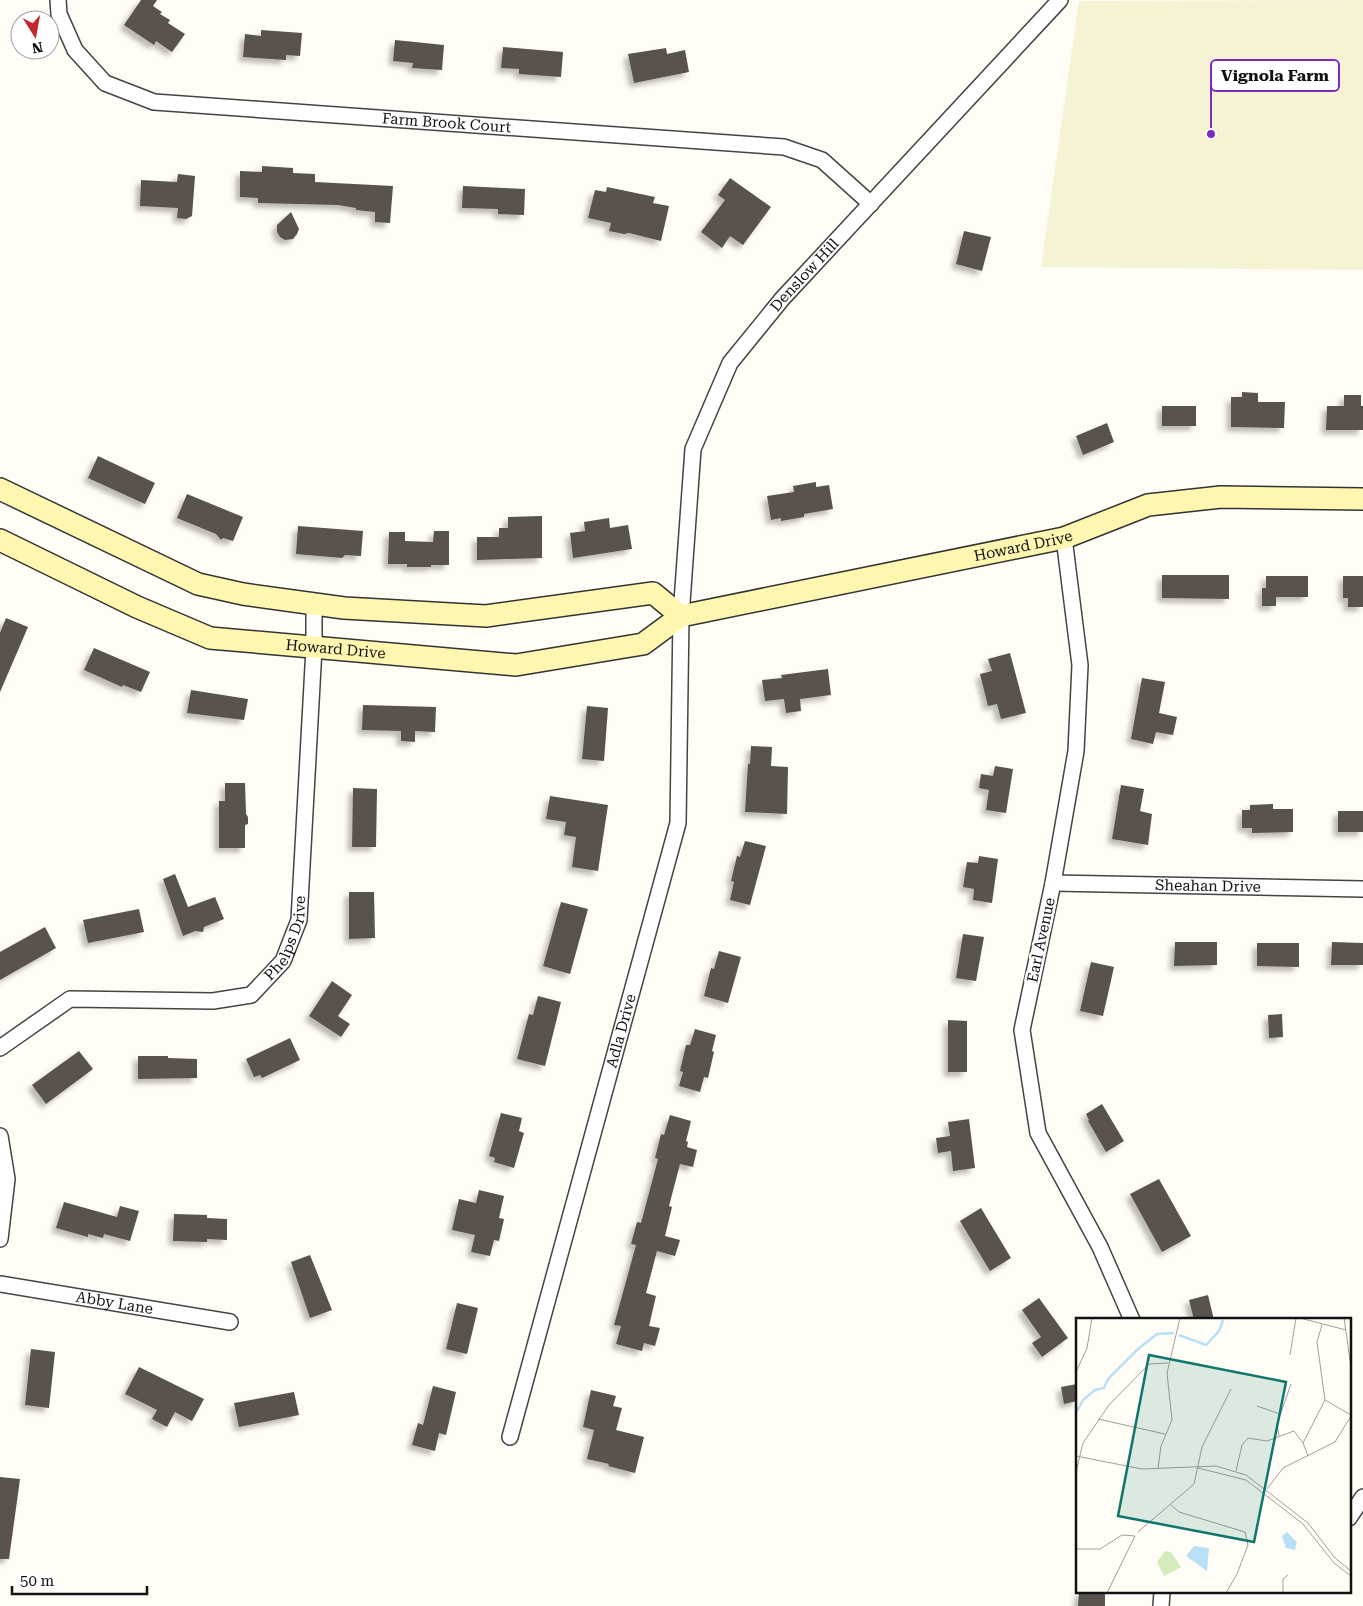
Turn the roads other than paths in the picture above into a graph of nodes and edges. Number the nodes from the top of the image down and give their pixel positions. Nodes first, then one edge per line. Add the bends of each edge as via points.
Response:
1 (58, 0) edge
2 (1060, 0) edge
3 (871, 204) junction
4 (0, 489) edge
5 (1363, 499) edge
6 (1064, 538) junction
7 (0, 540) edge
8 (314, 605) junction
9 (681, 616) junction
10 (314, 648) junction
11 (1053, 883) junction
12 (1363, 889) edge
13 (0, 1048) edge
14 (0, 1136) edge
15 (0, 1239) edge
16 (0, 1284) edge
17 (1131, 1318) edge
18 (230, 1322) dead end
19 (510, 1437) dead end
20 (1363, 1497) edge
21 (1350, 1516) edge

1 - 3 street, Farm Brook Court via 59,14 75,50 105,83 154,102 784,147 822,160
2 - 3 street, Denslow Hill
3 - 9 street, Denslow Hill via 782,298 730,363 693,449
4 - 8 street via 198,584
5 - 6 street, Howard Drive via 1221,497 1148,505
6 - 9 street, Howard Drive
6 - 11 street, Earl Avenue via 1080,665 1076,751
7 - 10 street, Howard Drive via 137,607 210,638
8 - 9 street via 486,616 653,593
8 - 10 street, Phelps Drive
9 - 10 street, Howard Drive via 643,644 516,665
9 - 19 street, Adla Drive via 678,823
10 - 13 street, Phelps Drive via 299,920 283,961 251,995 213,1001 70,999
11 - 12 street, Sheahan Drive
11 - 17 street, Earl Avenue via 1022,1030 1038,1133 1100,1247
14 - 15 street via 7,1179
16 - 18 street, Abby Lane
20 - 21 street

